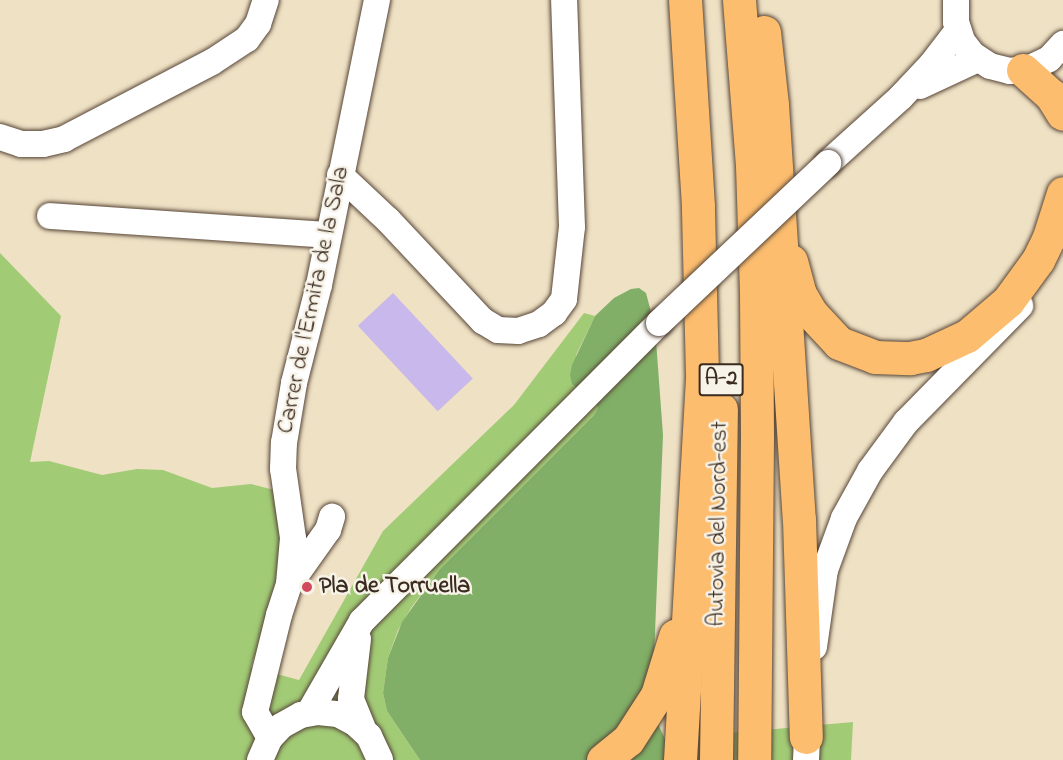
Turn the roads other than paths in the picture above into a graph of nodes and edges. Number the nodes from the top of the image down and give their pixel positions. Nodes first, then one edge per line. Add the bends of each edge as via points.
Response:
1 (266, 0) edge
2 (377, 0) edge
3 (564, 0) edge
4 (685, 0) edge
5 (703, 0) edge
6 (739, 0) edge
7 (760, 0) edge
8 (956, 0) edge
9 (957, 30) junction
10 (1063, 44) edge
11 (978, 59) junction
12 (1023, 70) junction
13 (901, 96) junction
14 (772, 105) junction
15 (1063, 114) edge
16 (0, 137) edge
17 (340, 175) junction
18 (1063, 193) edge
19 (50, 216) dead end
20 (327, 235) junction
21 (1063, 238) edge
22 (694, 525) junction
23 (291, 528) junction
24 (289, 584) junction
25 (362, 621) junction
26 (309, 713) junction
27 (363, 729) junction
28 (806, 748) edge
29 (265, 749) edge
30 (380, 760) edge
31 (603, 760) edge
32 (680, 760) edge
33 (716, 760) edge
34 (754, 760) edge

1 - 16 street via 258,24 247,39 212,62 64,139 21,144
2 - 17 street, Carrer de l'Ermita de la Sala
3 - 17 street via 572,227 564,299 554,314 518,331 498,330 483,321
4 - 22 highway via 698,206 702,374
5 - 33 highway, Autovia del Nord-est / A-2 via 716,196 720,344
6 - 34 highway, Autovia del Nord-est / A-2 via 752,165 756,292
7 - 14 highway
8 - 9 street
9 - 11 street
9 - 13 street
10 - 12 street via 1043,63
11 - 12 street via 996,68
11 - 13 street
12 - 15 highway via 1051,95
13 - 25 street, bridge via 658,323
14 - 18 highway via 792,264 800,294 824,329 839,343 866,354 892,358 926,355 949,346 988,320 1038,260
14 - 28 highway via 799,519
17 - 20 street, Carrer de l'Ermita de la Sala
19 - 20 street
20 - 23 street, Carrer de l'Ermita de la Sala via 284,443 283,469
21 - 28 street via 1042,279 992,338 899,430 852,501 825,570 814,641
22 - 31 highway via 676,630 657,695 628,740
22 - 32 highway
23 - 24 street, Carrer de l'Ermita de la Sala
23 - 24 street via 330,523
24 - 29 street, Carrer de l'Ermita de la Sala via 255,712
25 - 26 street
25 - 27 street via 352,667 351,699
26 - 27 street via 338,714
26 - 29 street via 287,721
27 - 30 street

